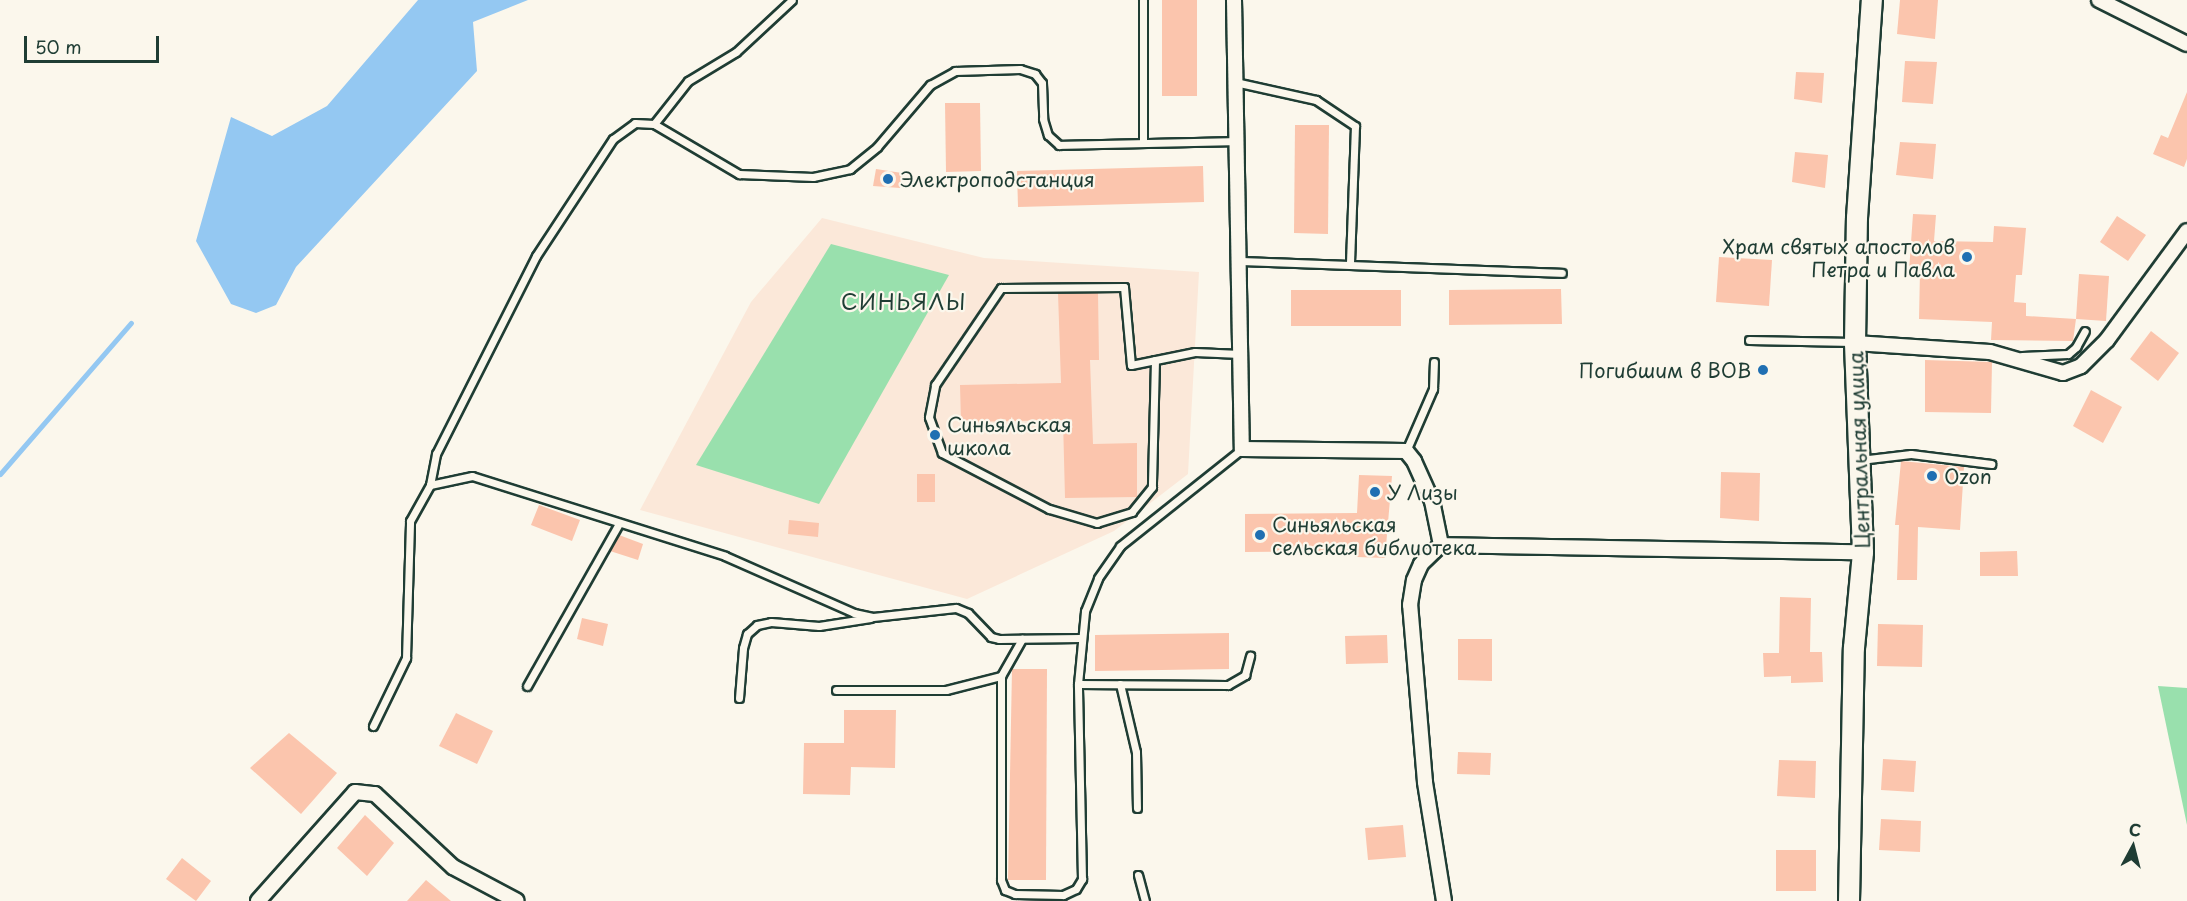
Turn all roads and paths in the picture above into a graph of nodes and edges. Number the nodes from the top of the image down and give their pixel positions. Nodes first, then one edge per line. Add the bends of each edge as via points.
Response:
1 (792, 0) edge
2 (1143, 0) edge
3 (1233, 0) edge
4 (1872, 0) edge
5 (2099, 0) edge
6 (2187, 44) edge
7 (1235, 82) junction
8 (654, 124) junction
9 (1236, 141) junction
10 (1143, 143) junction
11 (2187, 231) edge
12 (1237, 261) junction
13 (1350, 263) junction
14 (1562, 273) dead end
15 (2085, 332) dead end
16 (1749, 340) dead end
17 (1855, 342) junction
18 (1240, 354) junction
19 (2010, 356) junction
20 (1155, 360) junction
21 (1434, 362) dead end
22 (1242, 449) junction
23 (1406, 451) junction
24 (1860, 460) junction
25 (1991, 464) dead end
26 (430, 485) junction
27 (618, 525) junction
28 (1441, 544) junction
29 (1863, 552) junction
30 (873, 617) junction
31 (1080, 638) junction
32 (1022, 639) junction
33 (1250, 656) dead end
34 (1001, 676) junction
35 (1078, 684) junction
36 (1120, 684) junction
37 (527, 686) dead end
38 (836, 690) dead end
39 (740, 698) dead end
40 (373, 726) dead end
41 (1137, 808) dead end
42 (1138, 875) dead end
43 (258, 901) edge
44 (517, 901) edge
45 (1145, 901) edge
46 (1444, 901) edge
47 (1849, 901) edge

1 - 8 lane via 736,52 688,81
2 - 10 lane
3 - 7 street
4 - 17 street, Центральная улица via 1857,218
5 - 6 street
7 - 9 street
7 - 13 lane via 1316,100 1355,126
8 - 10 lane via 739,174 813,177 850,169 877,147 930,84 956,71 1020,69 1035,74 1042,83 1042,119 1048,135 1059,145
8 - 26 lane via 635,123 614,139 536,256 436,454
9 - 10 lane
9 - 12 street
11 - 19 street via 2107,340 2081,366 2063,372
12 - 13 lane
12 - 18 street
13 - 14 lane
15 - 19 lane via 2068,354
16 - 17 lane
17 - 19 street
17 - 24 street, Центральная улица
18 - 20 lane via 1194,352
18 - 22 street
20 - 20 lane via 1152,487 1132,512 1096,523 1049,509 942,453 929,417 935,385 1001,288 1124,287 1131,365
21 - 23 lane via 1433,389
22 - 23 street
22 - 31 lane via 1120,546 1098,578
23 - 28 street via 1432,501
24 - 25 lane via 1911,454
24 - 29 street, Центральная улица
26 - 27 lane via 471,476
26 - 40 lane via 410,521 406,658
27 - 30 lane via 638,527 725,556 854,613
27 - 37 lane
28 - 29 street
28 - 46 street via 1421,564 1410,605 1425,782
29 - 47 street, Центральная улица via 1854,648
30 - 32 lane via 956,608 968,613 991,637
30 - 39 lane via 843,625 757,625 747,633 743,648
31 - 32 lane
31 - 35 lane
32 - 34 lane
33 - 36 lane via 1245,675 1228,685
34 - 35 lane via 1001,880 1005,890 1015,894 1063,895 1076,889 1082,879
34 - 38 lane via 946,690
35 - 36 lane
36 - 41 lane via 1136,752
42 - 45 lane
43 - 44 street via 355,792 375,794 453,867

